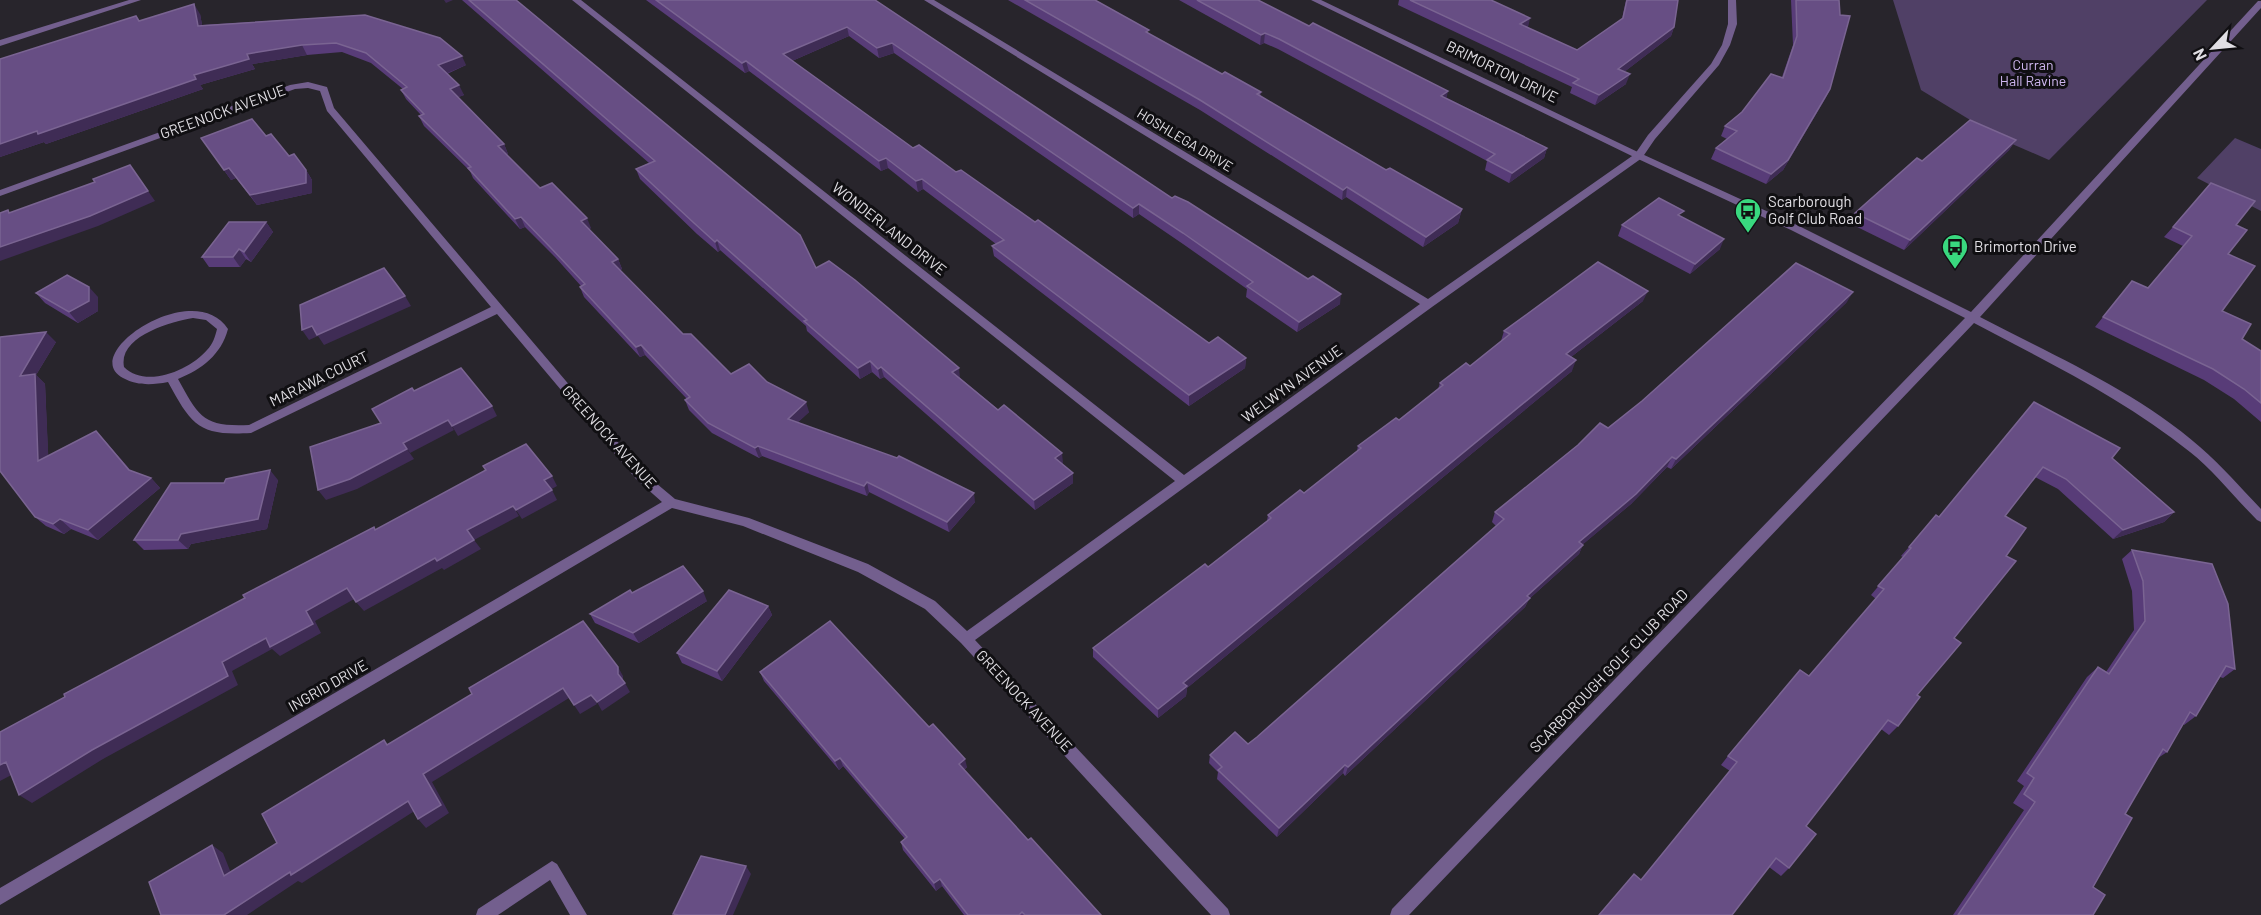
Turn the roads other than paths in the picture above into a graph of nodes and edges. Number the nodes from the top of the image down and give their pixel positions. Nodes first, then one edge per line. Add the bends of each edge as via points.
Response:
1 (137, 0) edge
2 (576, 0) edge
3 (928, 0) edge
4 (1732, 0) edge
5 (1321, 1) edge
6 (2261, 3) edge
7 (0, 43) edge
8 (1638, 156) junction
9 (0, 193) edge
10 (1428, 304) junction
11 (497, 309) junction
12 (1973, 317) junction
13 (171, 376) junction
14 (1183, 481) junction
15 (671, 503) junction
16 (2261, 517) edge
17 (966, 639) junction
18 (0, 897) edge
19 (484, 915) edge
20 (579, 915) edge
21 (1222, 915) edge
22 (1398, 915) edge

1 - 7 street
2 - 14 street, WONDERLAND DRIVE
3 - 10 street, HOSHLEGA DRIVE
4 - 8 street via 1732,26 1719,60 1647,140
5 - 8 street, BRIMORTON DRIVE
6 - 12 street, SCARBOROUGH GOLF CLUB ROAD
8 - 10 street, WELWYN AVENUE
8 - 12 street, BRIMORTON DRIVE via 1796,228
9 - 11 street, GREENOCK AVENUE via 247,102 308,85 324,89 330,109
10 - 14 street, WELWYN AVENUE
11 - 13 street, MARAWA COURT via 251,429 228,431 203,426 193,416
11 - 15 street, GREENOCK AVENUE via 640,476
12 - 16 street, BRIMORTON DRIVE via 2146,413 2196,450
12 - 22 street, SCARBOROUGH GOLF CLUB ROAD
13 - 13 street via 205,359 217,348 223,329 218,321 193,314 151,325 124,345 117,360 119,370 127,377 141,380
14 - 17 street, WELWYN AVENUE
15 - 17 street, GREENOCK AVENUE via 745,522 863,568 930,605
15 - 18 street, INGRID DRIVE
17 - 21 street, GREENOCK AVENUE
19 - 20 street via 552,869

